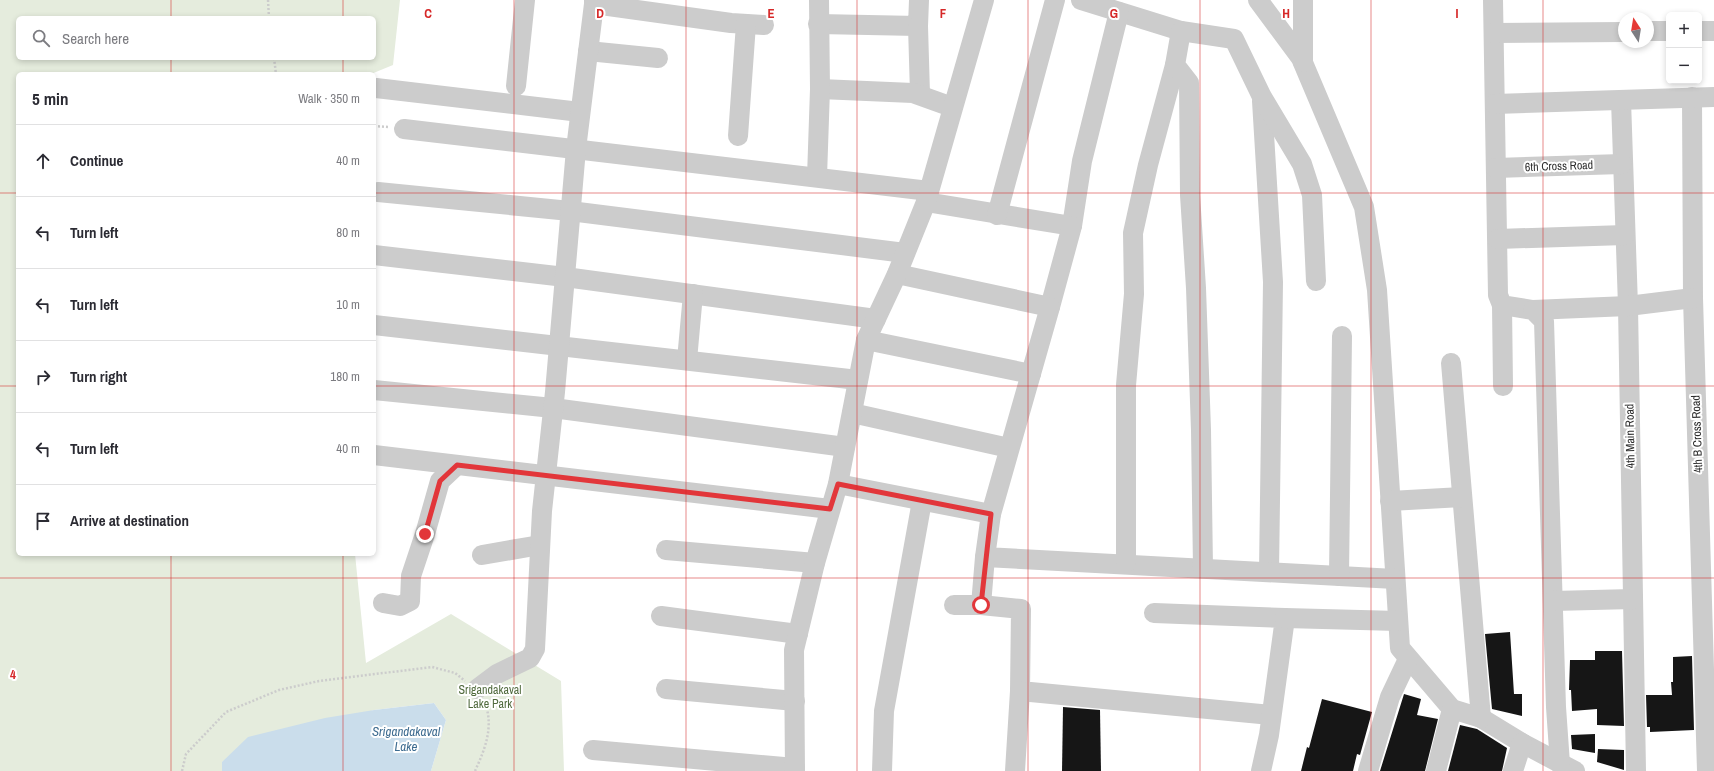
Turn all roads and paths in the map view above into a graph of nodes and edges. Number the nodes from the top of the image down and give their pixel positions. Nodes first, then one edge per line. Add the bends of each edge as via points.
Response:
1 (268, 0) edge
2 (525, 0) edge
3 (819, 0) edge
4 (919, 0) edge
5 (984, 0) edge
6 (1055, 0) edge
7 (1081, 0) edge
8 (1258, 0) edge
9 (1302, 0) edge
10 (1493, 0) edge
11 (594, 2) edge
12 (1119, 12) junction
13 (269, 16) edge
14 (818, 24) junction
15 (918, 26) junction
16 (1181, 31) junction
17 (1654, 31) edge
18 (1666, 31) edge
19 (1702, 31) edge
20 (1714, 31) edge
21 (1618, 32) edge
22 (1494, 33) junction
23 (588, 51) junction
24 (658, 58) dead end
25 (274, 60) edge
26 (1302, 62) junction
27 (1175, 65) junction
28 (276, 72) edge
29 (516, 86) dead end
30 (376, 88) dead end
31 (820, 89) junction
32 (920, 94) junction
33 (1714, 96) edge
34 (1262, 97) junction
35 (1692, 97) junction
36 (1621, 100) junction
37 (1495, 104) junction
38 (952, 107) junction
39 (580, 112) junction
40 (404, 128) dead end
41 (738, 136) dead end
42 (576, 149) junction
43 (1622, 164) junction
44 (1496, 168) junction
45 (817, 177) junction
46 (378, 192) dead end
47 (927, 197) junction
48 (570, 211) junction
49 (998, 215) junction
50 (1072, 226) junction
51 (1625, 235) junction
52 (1498, 238) junction
53 (906, 253) junction
54 (376, 255) edge
55 (897, 274) junction
56 (564, 277) junction
57 (1316, 281) dead end
58 (693, 294) junction
59 (1693, 298) junction
60 (1502, 305) junction
61 (1628, 306) junction
62 (1050, 307) junction
63 (1533, 310) junction
64 (876, 319) junction
65 (376, 325) edge
66 (1342, 336) dead end
67 (866, 340) junction
68 (559, 345) junction
69 (687, 360) junction
70 (1451, 363) dead end
71 (1031, 374) junction
72 (858, 380) junction
73 (1502, 386) dead end
74 (376, 390) edge
75 (553, 408) junction
76 (852, 413) junction
77 (845, 447) junction
78 (1010, 448) junction
79 (376, 455) edge
80 (457, 465) junction
81 (546, 475) junction
82 (838, 484) junction
83 (1462, 497) junction
84 (1390, 501) junction
85 (922, 502) junction
86 (830, 509) junction
87 (991, 514) junction
88 (540, 545) junction
89 (666, 550) dead end
90 (482, 555) dead end
91 (985, 557) junction
92 (815, 563) junction
93 (1126, 564) junction
94 (1203, 568) junction
95 (1269, 572) junction
96 (1339, 576) junction
97 (1395, 579) junction
98 (1633, 599) junction
99 (1553, 601) junction
100 (981, 602) junction
101 (383, 603) dead end
102 (954, 605) dead end
103 (1154, 613) dead end
104 (661, 616) dead end
105 (1285, 618) junction
106 (1398, 621) junction
107 (798, 634) junction
108 (1408, 658) junction
109 (477, 689) junction
110 (666, 689) dead end
111 (1020, 691) junction
112 (795, 701) junction
113 (1452, 710) junction
114 (1271, 715) junction
115 (1481, 718) junction
116 (1522, 743) junction
117 (593, 750) dead end
118 (1567, 768) edge
119 (795, 770) edge
120 (182, 771) edge
121 (475, 771) edge
122 (882, 771) edge
123 (1016, 771) edge
124 (1261, 771) edge
125 (1368, 771) edge
126 (1436, 771) edge
127 (1513, 771) edge
128 (1636, 771) edge
129 (1707, 771) edge

1 - 13 path
2 - 29 street
3 - 14 street
4 - 15 street
5 - 38 street
6 - 49 street
7 - 12 street
8 - 26 street
9 - 26 street
10 - 22 street
11 - 23 street
11 - 41 street via 755,24
12 - 16 street
12 - 50 street via 1082,161
14 - 15 street
14 - 31 street
15 - 32 street
16 - 27 street
16 - 34 street via 1234,39
17 - 18 street
19 - 20 street
21 - 22 street
22 - 37 street
23 - 24 street
23 - 39 street
25 - 28 path
26 - 84 street via 1364,207 1377,290
27 - 93 street via 1133,233 1134,294 1126,386
27 - 94 street via 1188,83 1190,195 1201,430
30 - 39 street
31 - 32 street
31 - 45 street
32 - 38 street
33 - 35 street
34 - 57 street via 1302,164 1312,195
34 - 95 street via 1273,282
35 - 36 street
35 - 59 street, 4th B Cross Road
36 - 37 street
36 - 43 street, 4th Main Road
37 - 44 street
38 - 47 street
39 - 42 street
40 - 42 street
42 - 45 street
42 - 48 street
43 - 44 street, 6th Cross Road
43 - 51 street, 4th Main Road
44 - 52 street
45 - 47 street
46 - 48 street
47 - 49 street
47 - 53 street
48 - 53 street
48 - 56 street
49 - 50 street
50 - 62 street
51 - 52 street
51 - 61 street, 4th Main Road
52 - 60 street via 1498,295
53 - 55 street
54 - 56 street
55 - 62 street
55 - 64 street
56 - 58 street
56 - 68 street
58 - 64 street
58 - 69 street
59 - 61 street
59 - 129 street, 4th B Cross Road
60 - 63 street
60 - 73 street
61 - 63 street
61 - 98 street, 4th Main Road
62 - 71 street
63 - 99 street via 1544,321 1546,347
64 - 67 street
65 - 68 street
66 - 96 street
67 - 71 street
67 - 72 street
68 - 69 street
68 - 75 street
69 - 72 street
70 - 83 street
71 - 78 street
72 - 76 street
74 - 75 street
75 - 77 street
75 - 81 street
76 - 77 street
76 - 78 street
77 - 82 street
78 - 87 street
79 - 80 street
80 - 81 street
80 - 101 street via 440,481 411,576 410,601 400,606
81 - 86 street
81 - 88 street
82 - 85 street
82 - 86 street
83 - 84 street
83 - 115 street
84 - 97 street
85 - 87 street
85 - 122 street via 884,710
86 - 92 street
87 - 91 street
88 - 90 street
88 - 109 street via 535,649 530,658 497,674
89 - 92 street
91 - 93 street
91 - 100 street
92 - 107 street
93 - 94 street
94 - 95 street
95 - 96 street
96 - 97 street
97 - 106 street
98 - 99 street
98 - 128 street, 4th Main Road
99 - 118 street via 1556,707
100 - 102 street
100 - 111 street via 1021,609
103 - 105 street
104 - 107 street
105 - 106 street
105 - 114 street
106 - 108 street via 1400,648
107 - 112 street via 794,650
108 - 113 street
108 - 125 street via 1390,697
109 - 120 path via 454,673 432,668 319,681 279,690 226,712 186,754
109 - 121 path via 487,709 489,727 486,746
110 - 112 street
111 - 114 street
111 - 123 street
112 - 119 street
113 - 115 street
113 - 126 street
114 - 124 street
115 - 116 street
116 - 118 street
116 - 127 street
117 - 119 street

